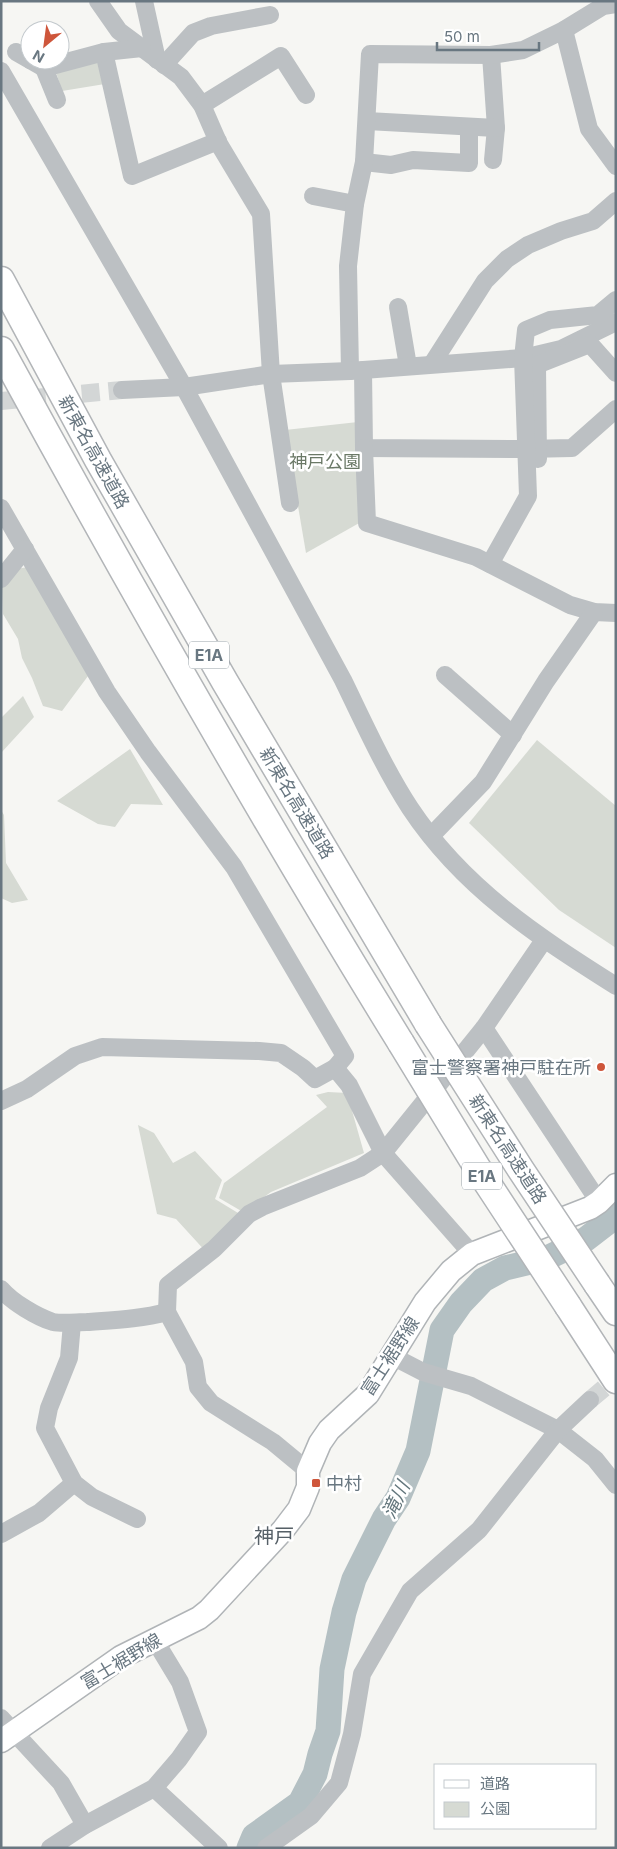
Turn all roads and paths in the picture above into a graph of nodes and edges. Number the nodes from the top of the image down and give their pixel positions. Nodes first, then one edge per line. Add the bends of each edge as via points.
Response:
1 (98, 1) edge
2 (144, 1) edge
3 (616, 4) edge
4 (270, 15) dead end
5 (564, 30) junction
6 (142, 48) junction
7 (104, 52) junction
8 (491, 55) junction
9 (70, 56) edge
10 (161, 62) junction
11 (37, 70) edge
12 (1, 71) edge
13 (306, 95) dead end
14 (57, 100) dead end
15 (202, 105) junction
16 (367, 121) junction
17 (469, 127) junction
18 (496, 128) junction
19 (218, 141) junction
20 (493, 160) dead end
21 (364, 162) junction
22 (616, 166) edge
23 (313, 196) dead end
24 (616, 201) edge
25 (355, 204) junction
26 (1, 280) edge
27 (616, 300) edge
28 (398, 307) dead end
29 (616, 322) edge
30 (1, 350) edge
31 (523, 358) junction
32 (432, 364) junction
33 (408, 366) junction
34 (357, 370) junction
35 (616, 373) edge
36 (272, 374) junction
37 (184, 387) junction
38 (122, 390) tunnel mouth
39 (616, 409) edge
40 (364, 448) junction
41 (534, 453) junction
42 (290, 503) dead end
43 (1, 508) edge
44 (25, 549) junction
45 (490, 564) junction
46 (1, 578) edge
47 (594, 612) junction
48 (616, 613) edge
49 (445, 676) dead end
50 (513, 735) junction
51 (431, 836) junction
52 (544, 940) junction
53 (616, 986) edge
54 (484, 1028) junction
55 (335, 1068) junction
56 (1, 1101) edge
57 (383, 1153) junction
58 (616, 1185) edge
59 (599, 1202) junction
60 (472, 1254) junction
61 (1, 1289) edge
62 (168, 1312) junction
63 (616, 1312) edge
64 (72, 1323) junction
65 (392, 1356) junction
66 (616, 1380) edge
67 (590, 1400) tunnel mouth
68 (558, 1430) junction
69 (308, 1471) junction
70 (74, 1483) junction
71 (616, 1485) edge
72 (137, 1519) dead end
73 (1, 1534) edge
74 (154, 1639) junction
75 (6, 1730) edge
76 (154, 1788) junction
77 (85, 1826) junction
78 (50, 1848) edge
79 (219, 1848) edge
80 (266, 1848) edge

1 - 6 street via 119,31
2 - 10 street
3 - 5 street via 603,6
4 - 10 street via 211,26 193,33
5 - 8 street via 523,50
5 - 22 street via 589,129
6 - 7 street
6 - 10 street
7 - 9 street
7 - 19 street via 132,176
8 - 16 street via 370,54
8 - 18 street
10 - 15 street via 181,77
11 - 14 street
12 - 37 street
13 - 15 street via 281,56
15 - 19 street
16 - 17 street
16 - 21 street
17 - 18 street
17 - 21 street via 469,163 413,160 390,165
18 - 20 street
19 - 36 street via 261,214
21 - 25 street
23 - 25 street
24 - 32 street via 592,221 528,245 507,259 485,281
25 - 34 street via 348,266
26 - 63 highway, 新東名高速道路 / E1A, bridge via 98,460 235,700 428,1024
27 - 31 street via 598,316 550,320 526,330
28 - 33 street
29 - 31 street via 561,349
30 - 66 highway, 新東名高速道路 / E1A, bridge via 197,702 348,958 478,1169
31 - 32 street
31 - 41 street
32 - 33 street
33 - 34 street
34 - 36 street
34 - 40 street
35 - 41 street via 590,344 537,365
36 - 37 street
36 - 42 street
37 - 38 street
37 - 51 street via 390,772 410,808
39 - 41 street via 572,448
40 - 41 street
40 - 45 street via 367,523
41 - 45 street via 528,496
43 - 44 street
44 - 46 street
44 - 55 street via 107,692 239,875 345,1056
45 - 47 street via 546,594
47 - 48 street
47 - 50 street
49 - 50 street
50 - 51 street via 483,782
51 - 52 street via 460,870 497,905
52 - 53 street
52 - 54 street
54 - 57 street
54 - 59 street
55 - 56 street via 315,1079 281,1053 102,1047 75,1056 27,1089
55 - 57 street via 350,1085
57 - 60 street
57 - 62 street via 360,1168 250,1214 214,1249 168,1285
58 - 59 main road, 富士裾野線
59 - 60 main road, 富士裾野線
60 - 65 main road, 富士裾野線 via 451,1271 425,1302
61 - 64 street via 28,1310 53,1322
62 - 64 street via 151,1317
62 - 69 street via 194,1362 198,1387 211,1403 273,1442
64 - 70 street via 69,1358 49,1408 45,1428
65 - 68 street via 423,1372 470,1386
65 - 69 main road, 富士裾野線 via 368,1394 329,1430
67 - 68 street
68 - 71 street via 595,1459
68 - 80 street via 479,1530 410,1591 362,1674 352,1734 338,1783 311,1816
69 - 74 main road, 富士裾野線 via 308,1487 299,1509 283,1530 199,1618
70 - 72 street via 92,1497
70 - 73 street via 38,1513
74 - 75 main road, 富士裾野線
74 - 76 street via 180,1682 198,1732
75 - 77 street via 61,1782
76 - 77 street
76 - 79 street
77 - 78 street

